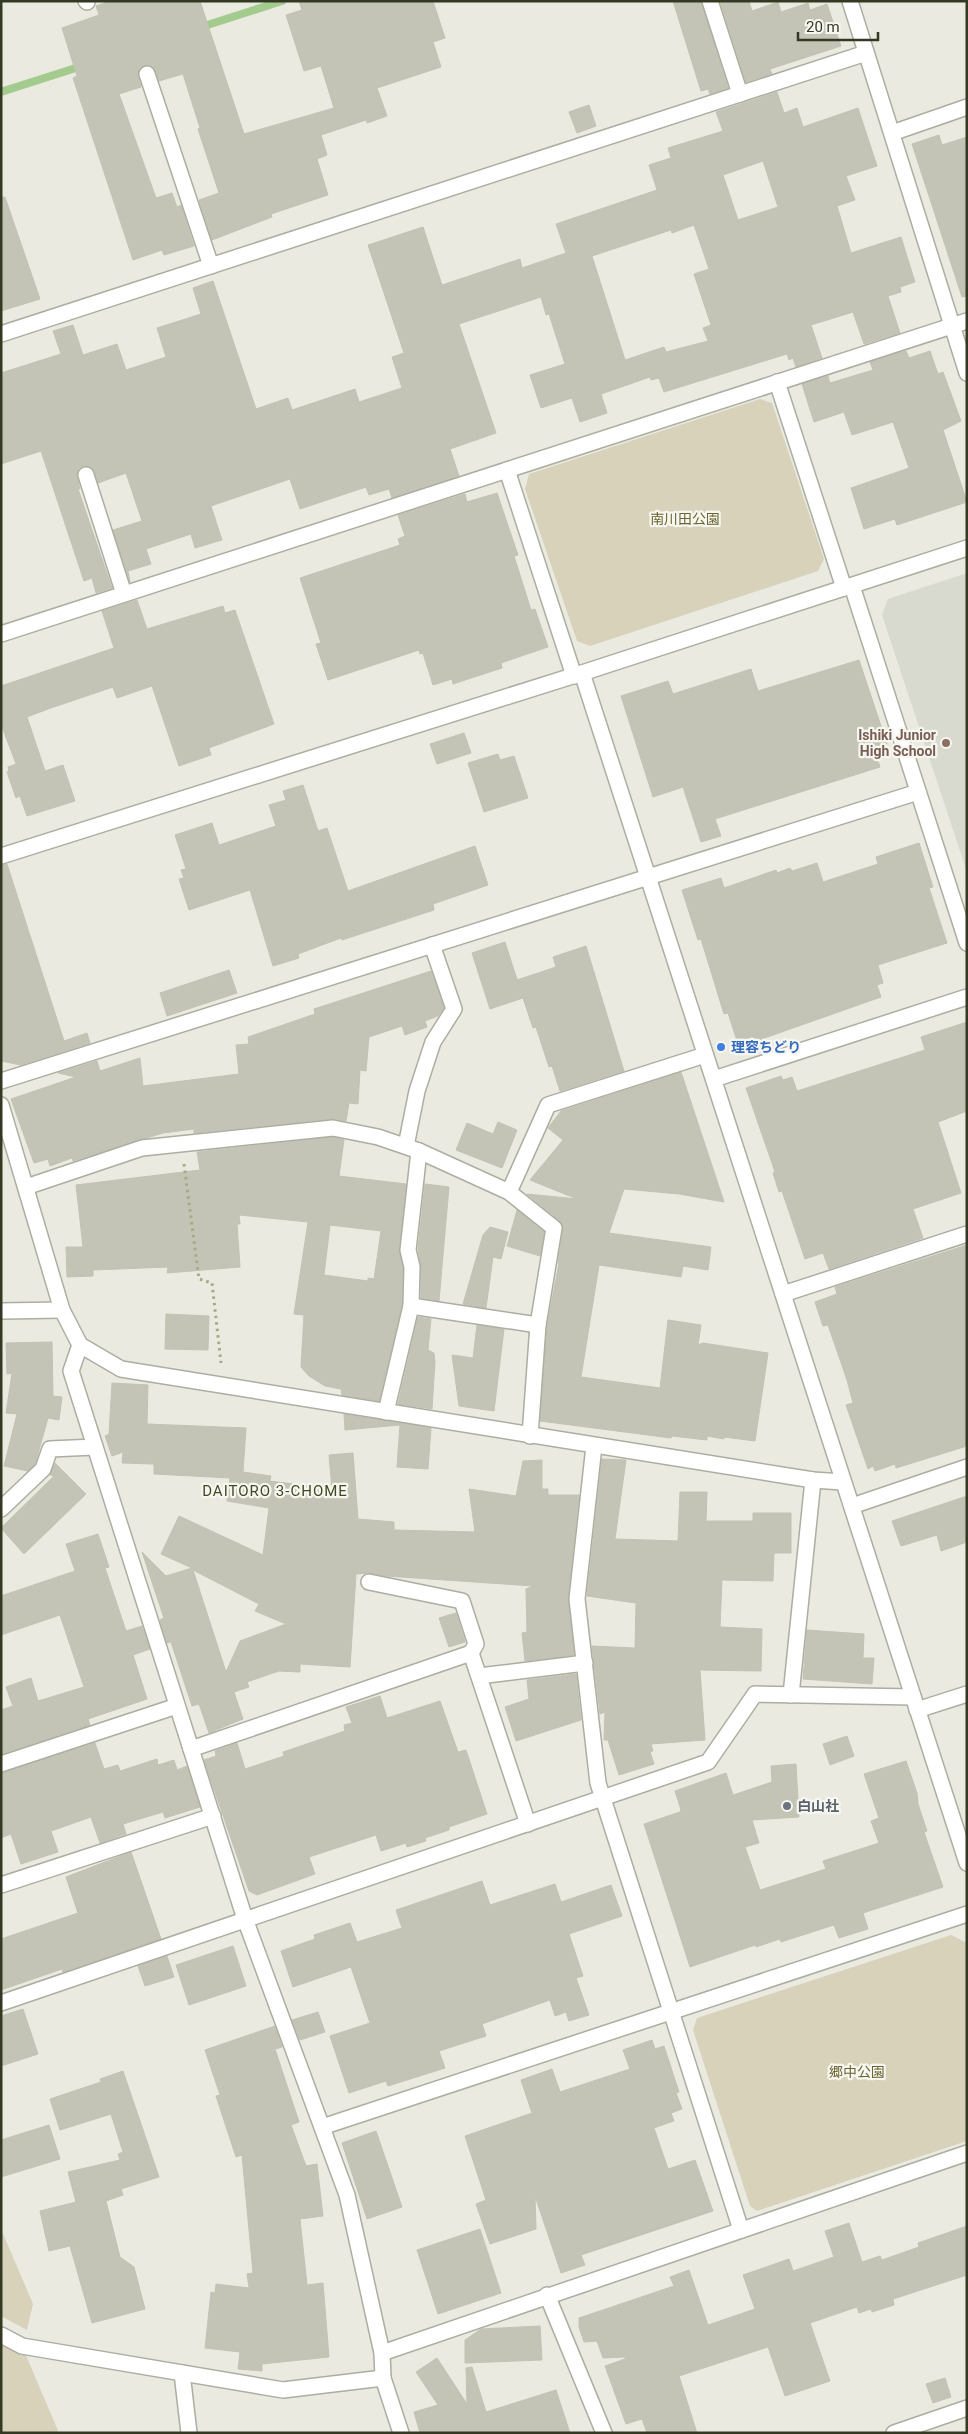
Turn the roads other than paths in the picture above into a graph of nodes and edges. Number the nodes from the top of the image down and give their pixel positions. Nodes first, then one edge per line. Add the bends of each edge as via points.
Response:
1 (710, 1) edge
2 (850, 1) edge
3 (866, 53) junction
4 (147, 74) dead end
5 (740, 94) junction
6 (967, 107) edge
7 (892, 133) junction
8 (211, 266) junction
9 (967, 321) edge
10 (952, 326) junction
11 (1, 334) edge
12 (967, 373) edge
13 (777, 382) junction
14 (507, 470) junction
15 (86, 476) dead end
16 (967, 548) edge
17 (848, 587) junction
18 (124, 594) junction
19 (1, 634) edge
20 (578, 675) junction
21 (918, 792) junction
22 (1, 856) edge
23 (648, 877) junction
24 (967, 944) edge
25 (432, 946) junction
26 (967, 997) edge
27 (705, 1055) junction
28 (714, 1080) junction
29 (1, 1081) edge
30 (1, 1105) edge
31 (412, 1149) junction
32 (26, 1187) junction
33 (509, 1192) junction
34 (967, 1234) edge
35 (783, 1294) junction
36 (411, 1306) junction
37 (62, 1310) junction
38 (1, 1311) edge
39 (538, 1324) junction
40 (80, 1345) junction
41 (386, 1412) junction
42 (530, 1436) junction
43 (594, 1446) junction
44 (95, 1447) junction
45 (967, 1468) edge
46 (812, 1480) junction
47 (843, 1482) junction
48 (852, 1506) junction
49 (1, 1508) edge
50 (369, 1582) dead end
51 (471, 1653) junction
52 (584, 1664) junction
53 (479, 1676) junction
54 (967, 1694) edge
55 (791, 1695) junction
56 (915, 1704) junction
57 (177, 1706) junction
58 (191, 1749) junction
59 (1, 1764) edge
60 (604, 1798) junction
61 (212, 1816) junction
62 (528, 1824) junction
63 (967, 1863) edge
64 (1, 1885) edge
65 (967, 1914) edge
66 (245, 1919) junction
67 (1, 2003) edge
68 (673, 2013) junction
69 (322, 2127) junction
70 (967, 2153) edge
71 (741, 2230) junction
72 (547, 2295) junction
73 (1, 2335) edge
74 (382, 2353) junction
75 (182, 2373) junction
76 (383, 2378) junction
77 (967, 2408) edge
78 (189, 2433) edge
79 (401, 2433) edge
80 (604, 2433) edge
81 (894, 2433) edge

1 - 5 street
2 - 3 street
3 - 5 street
3 - 7 street
4 - 8 street
5 - 8 street
6 - 7 street
7 - 10 street
8 - 11 street
9 - 10 street
10 - 12 street
10 - 13 street
13 - 14 street
13 - 17 street
14 - 18 street
14 - 20 street
15 - 18 street
16 - 17 street
17 - 20 street
17 - 21 street
18 - 19 street
20 - 22 street
20 - 23 street
21 - 23 street
21 - 24 street
23 - 25 street
23 - 27 street
25 - 29 street
25 - 31 street via 454,1009 433,1042 417,1091
26 - 28 street
27 - 28 street
27 - 33 street via 548,1104
28 - 35 street
30 - 32 street
31 - 32 street via 378,1137 333,1128 142,1148
31 - 33 street
31 - 36 street via 408,1250 412,1267
32 - 37 street
33 - 39 street via 554,1228
34 - 35 street
35 - 47 street
36 - 39 street
36 - 41 street
37 - 38 street
37 - 40 street
39 - 42 street
40 - 41 street via 121,1369
40 - 44 street via 71,1371
41 - 42 street
42 - 43 street
43 - 46 street
43 - 52 street via 577,1599
44 - 49 street via 50,1449 43,1469
44 - 57 street
45 - 48 street
46 - 47 street
46 - 55 street
47 - 48 street
48 - 56 street
50 - 51 street via 462,1601 476,1644
51 - 53 street
51 - 58 street
52 - 53 street
52 - 60 street via 598,1783
53 - 62 street
54 - 56 street
55 - 56 street
55 - 60 street via 755,1694 708,1762
56 - 63 street
57 - 58 street
57 - 59 street
58 - 61 street
60 - 62 street
60 - 68 street
61 - 64 street
61 - 66 street
62 - 66 street
65 - 68 street
66 - 67 street
66 - 69 street
68 - 69 street
68 - 71 street
69 - 74 street via 346,2195
70 - 71 street
71 - 72 street
72 - 74 street
72 - 80 street
73 - 75 street via 22,2346
74 - 76 street
75 - 76 street via 283,2390
75 - 78 street
76 - 79 street
77 - 81 street

